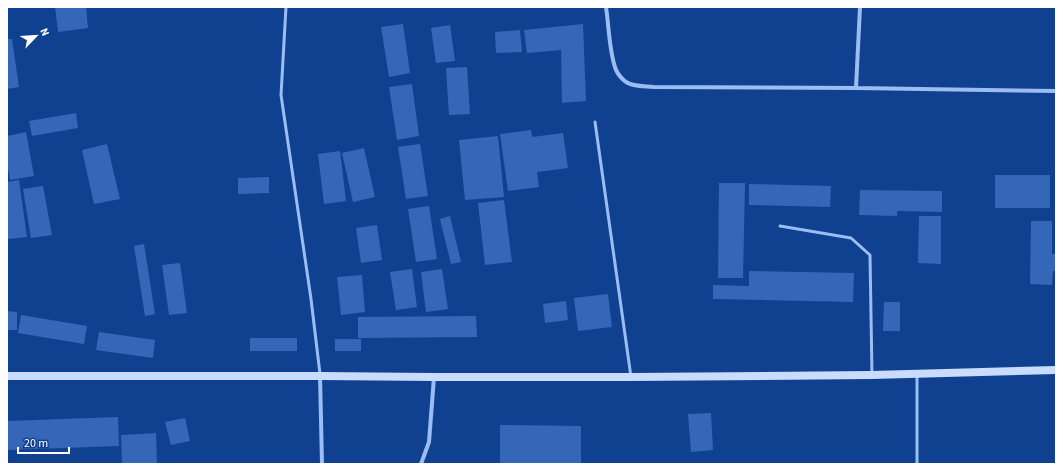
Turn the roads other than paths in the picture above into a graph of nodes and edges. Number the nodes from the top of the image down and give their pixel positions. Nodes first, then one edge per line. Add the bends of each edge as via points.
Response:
1 (286, 7) edge
2 (606, 7) edge
3 (860, 7) edge
4 (856, 88) junction
5 (1056, 91) edge
6 (596, 122) dead end
7 (780, 226) dead end
8 (1056, 370) edge
9 (917, 374) junction
10 (872, 375) junction
11 (7, 376) edge
12 (320, 376) junction
13 (631, 377) junction
14 (434, 378) junction
15 (322, 464) edge
16 (421, 464) edge
17 (917, 464) edge

1 - 12 lane via 281,95 312,299
2 - 4 street via 616,70 626,83 654,87
3 - 4 street
4 - 5 street
6 - 13 lane
7 - 10 lane via 851,238 870,255
8 - 9 main road
9 - 10 main road
9 - 17 lane
10 - 13 main road
11 - 12 main road
12 - 14 main road
12 - 15 street
13 - 14 main road
14 - 16 street via 429,442

